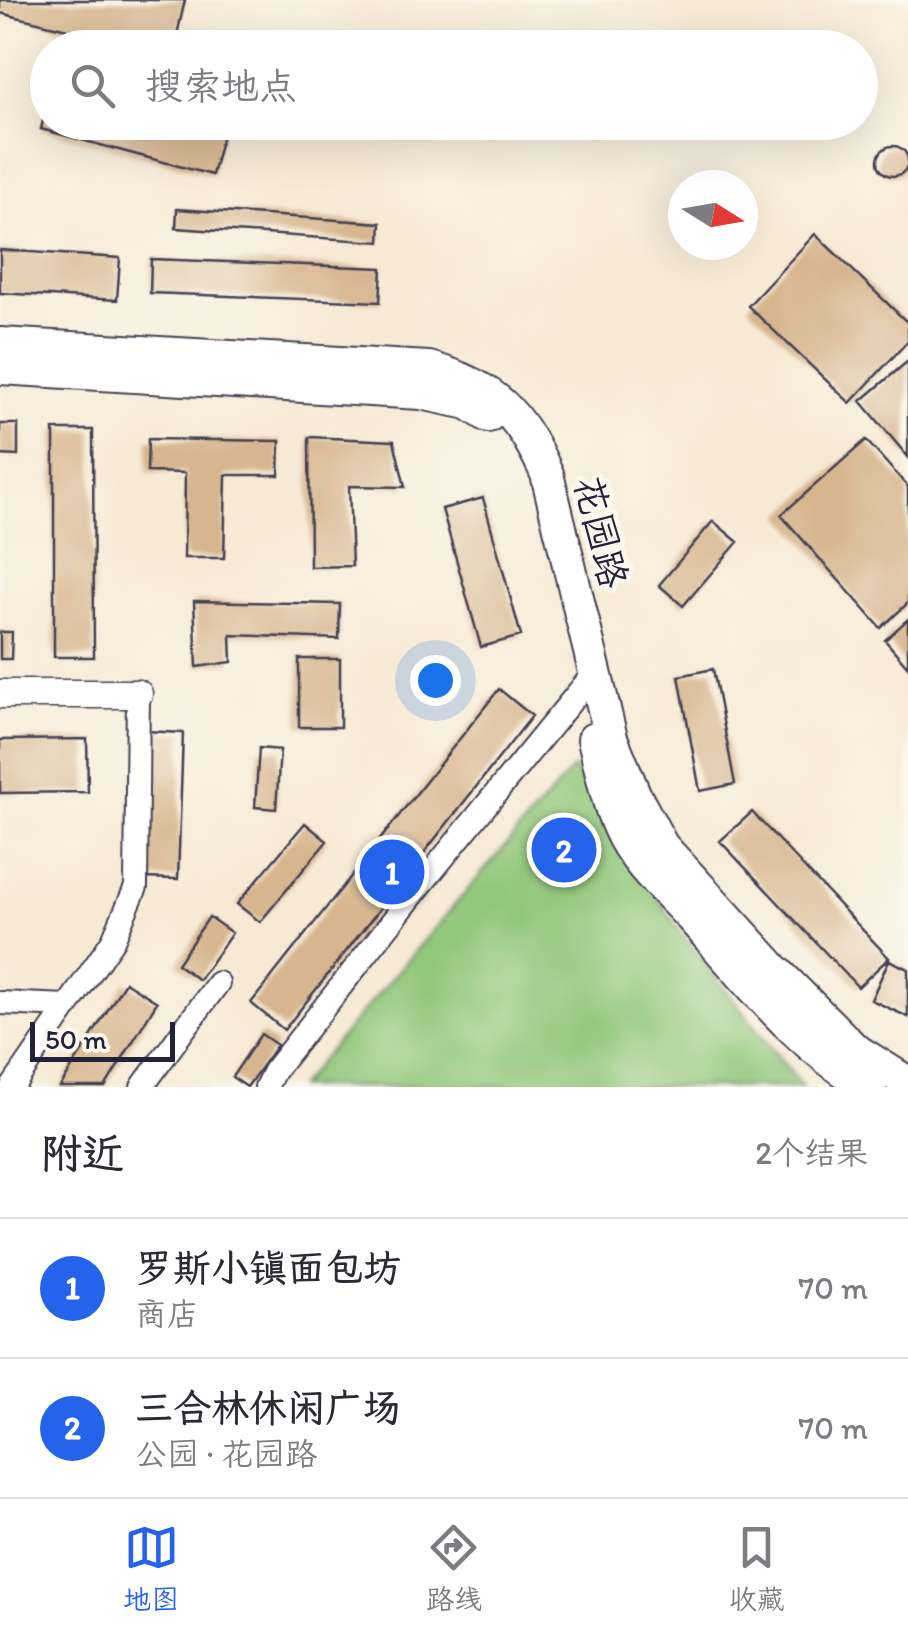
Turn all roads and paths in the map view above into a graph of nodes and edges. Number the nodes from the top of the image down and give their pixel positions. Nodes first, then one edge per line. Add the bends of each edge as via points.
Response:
1 (0, 344) edge
2 (0, 368) edge
3 (588, 680) junction
4 (0, 694) edge
5 (138, 694) joint
6 (218, 984) dead end
7 (0, 1002) edge
8 (67, 1006) junction
9 (908, 1083) edge
10 (12, 1087) edge
11 (142, 1087) edge
12 (266, 1087) edge
13 (870, 1087) edge

1 - 3 main road, 花园路 via 428,368 478,386 518,420 547,474
2 - 3 main road, 花园路 via 402,392 468,403 503,432 531,485
3 - 9 main road, 花园路 via 662,846 854,1048
3 - 12 street
3 - 13 main road, 花园路 via 605,786 620,830 640,861 779,1014 822,1056
4 - 5 street
5 - 8 street via 136,887 112,940
6 - 11 street
7 - 8 street
8 - 10 street

